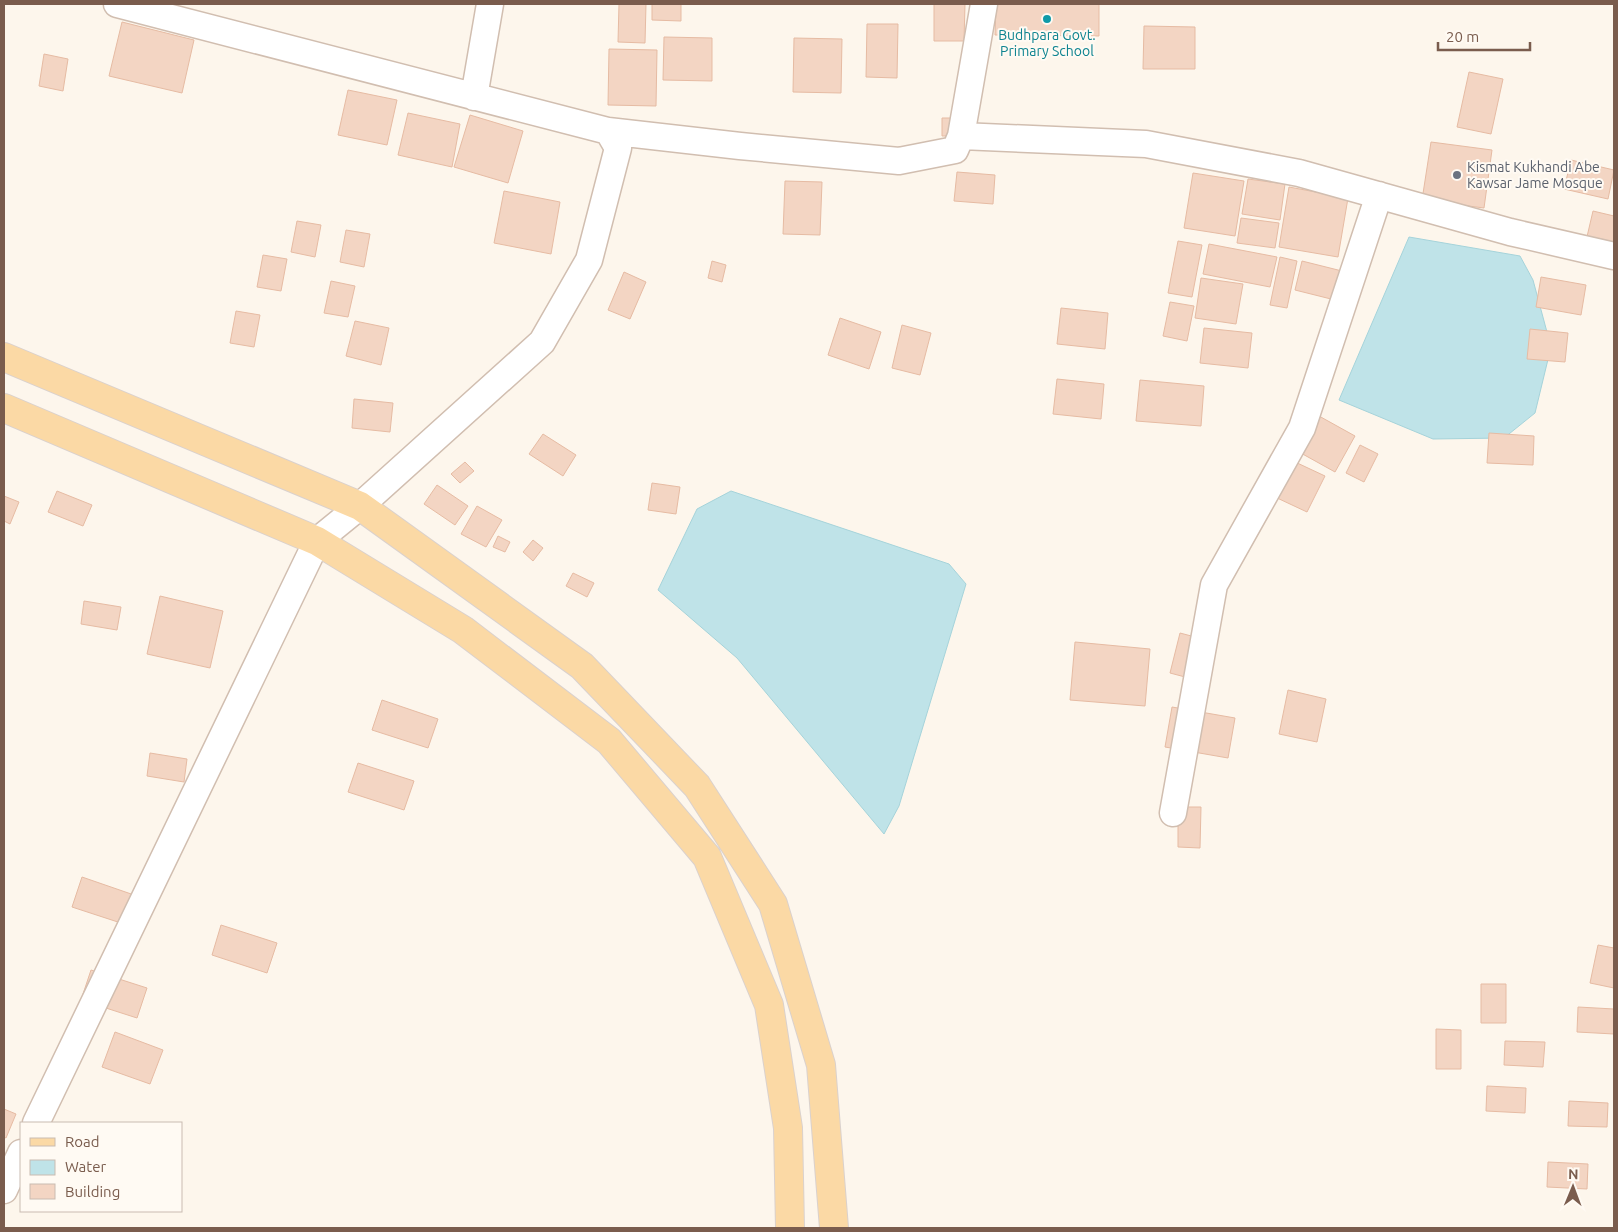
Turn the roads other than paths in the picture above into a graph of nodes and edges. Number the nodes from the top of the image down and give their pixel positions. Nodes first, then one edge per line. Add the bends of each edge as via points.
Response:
1 (117, 4) edge
2 (490, 4) edge
3 (984, 4) edge
4 (474, 96) junction
5 (608, 131) junction
6 (961, 136) junction
7 (1379, 195) junction
8 (1614, 256) edge
9 (4, 357) edge
10 (4, 408) edge
11 (360, 506) junction
12 (317, 541) junction
13 (1173, 813) dead end
14 (36, 1122) edge
15 (20, 1155) edge
16 (4, 1190) edge
17 (790, 1228) edge
18 (834, 1228) edge

1 - 4 street
2 - 4 street
3 - 6 street
4 - 5 street
5 - 6 street via 899,161 955,150
5 - 11 street via 618,148 589,260 542,342
6 - 7 street via 1146,144 1299,173
7 - 8 street via 1510,232
7 - 13 street via 1302,428 1214,585
9 - 11 main road
10 - 12 main road
11 - 12 street
11 - 18 main road via 582,666 698,786 773,904 821,1065
12 - 14 street
12 - 17 main road via 463,630 609,741 707,857 769,1005 788,1128
15 - 16 street

